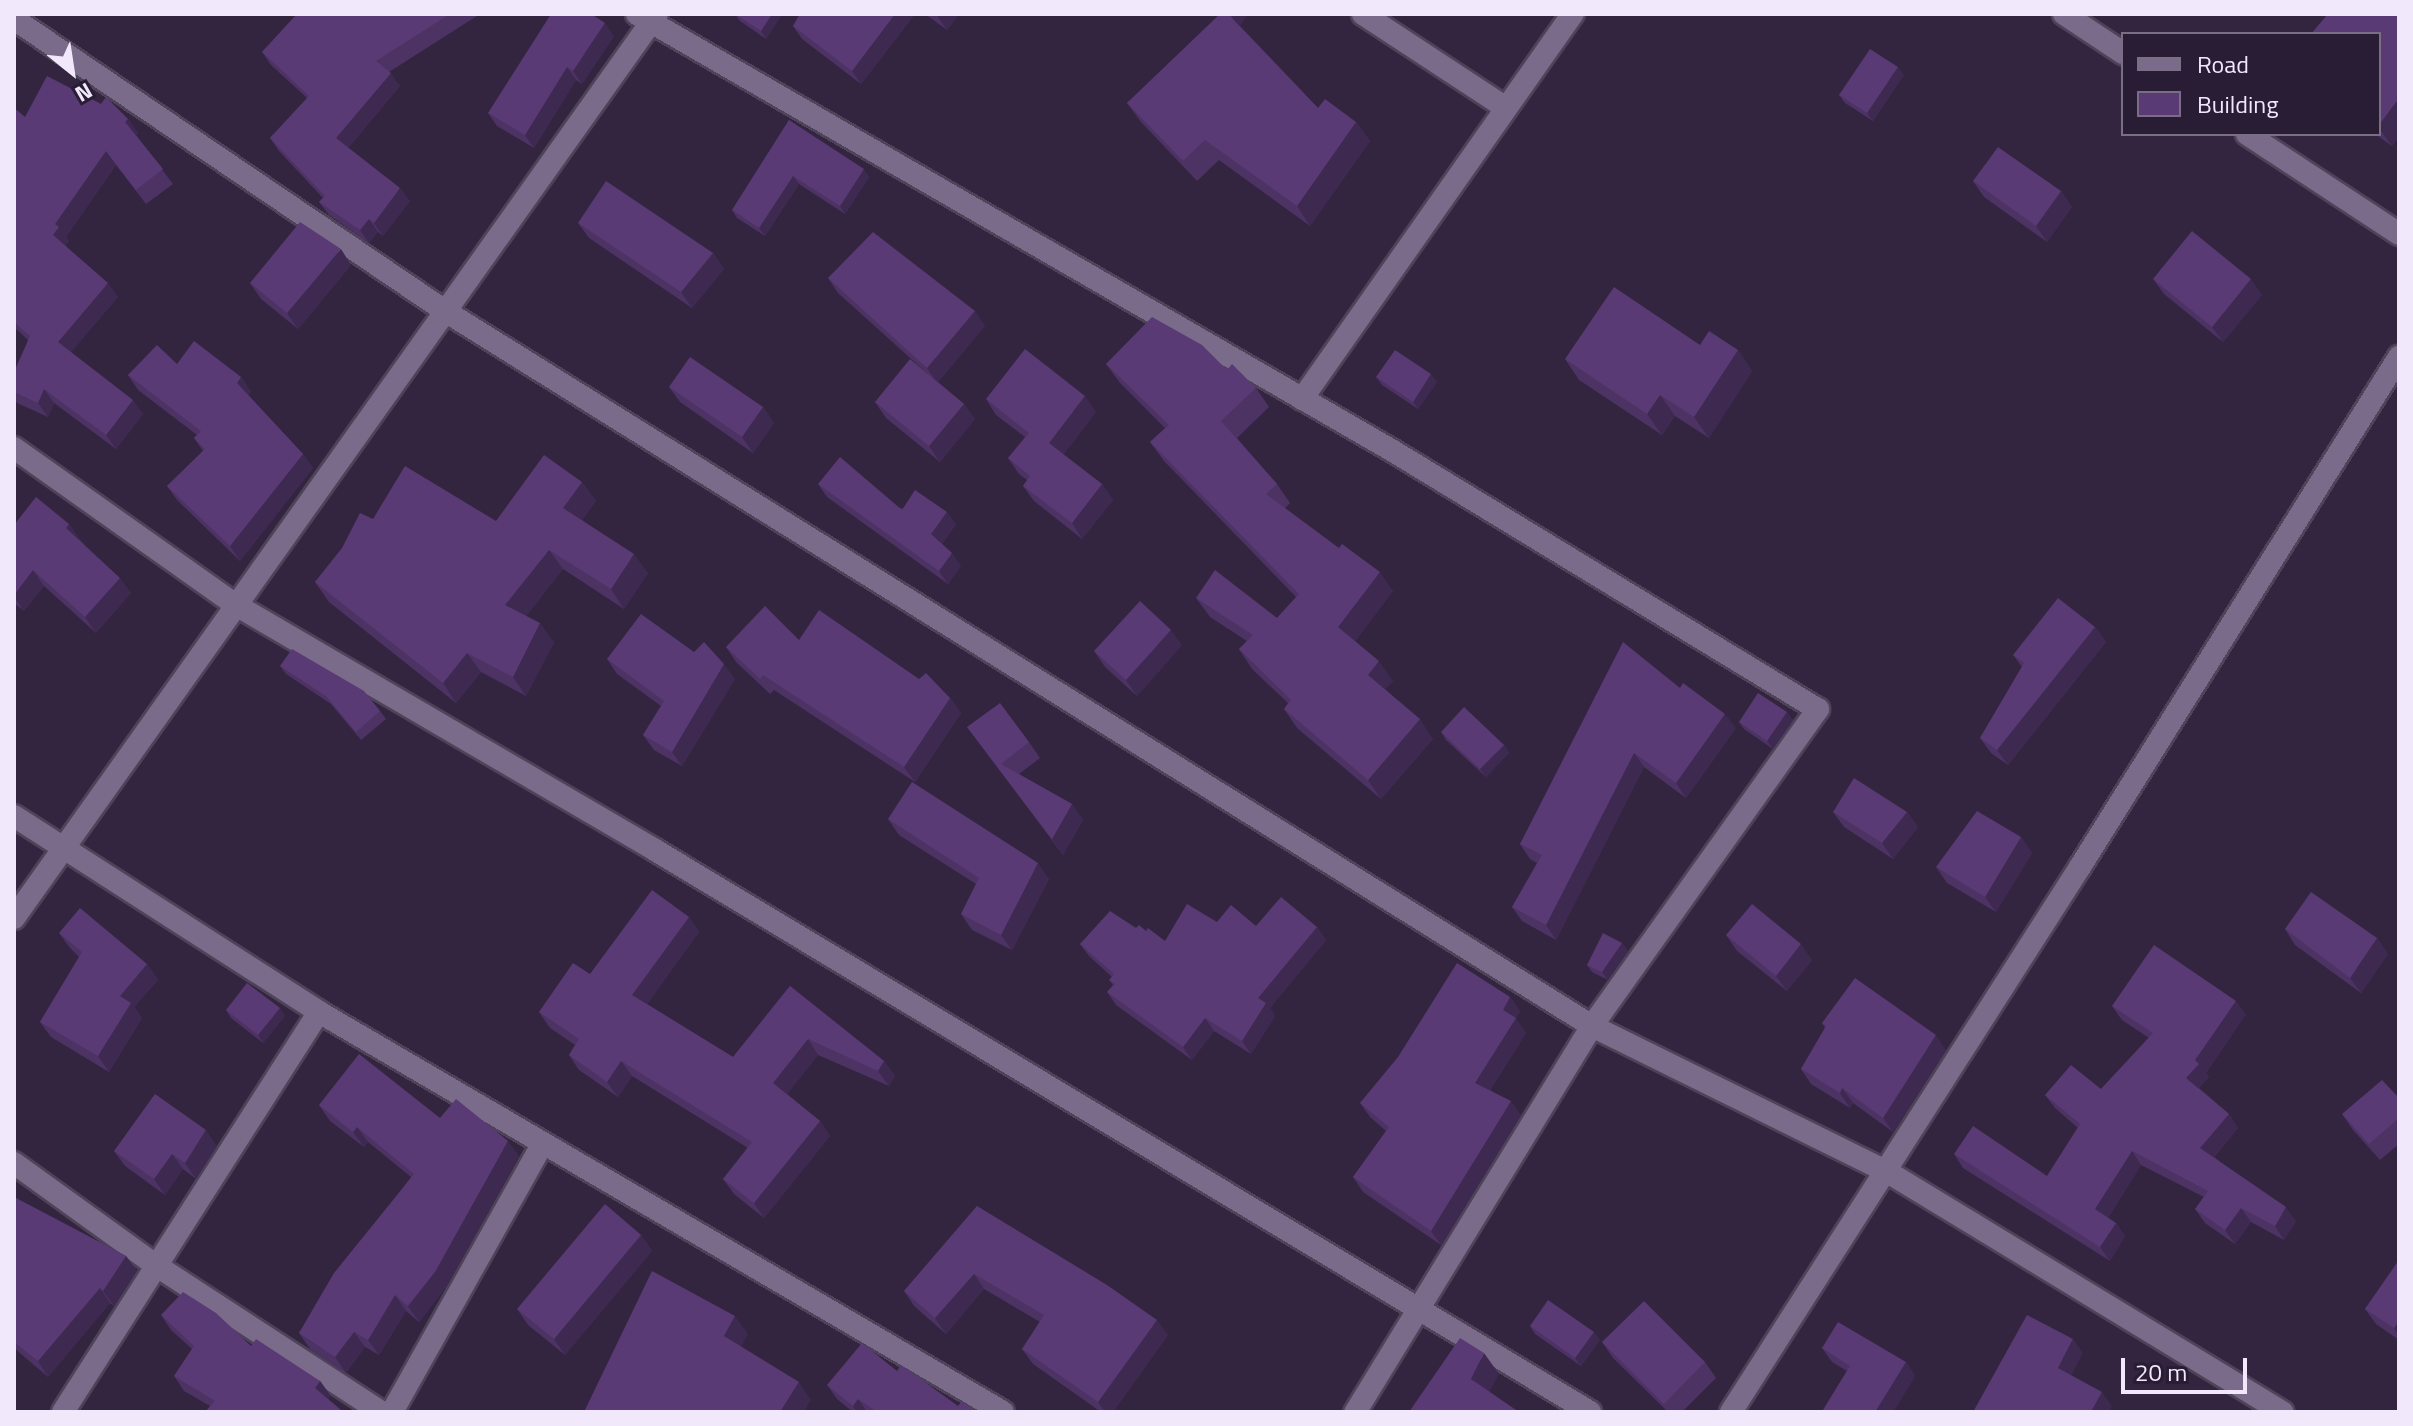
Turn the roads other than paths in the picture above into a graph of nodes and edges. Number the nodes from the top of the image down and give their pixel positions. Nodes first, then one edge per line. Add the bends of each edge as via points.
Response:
1 (1363, 14) edge
2 (1573, 14) edge
3 (2064, 14) edge
4 (648, 17) edge
5 (14, 19) edge
6 (2121, 52) edge
7 (1506, 108) junction
8 (2250, 136) edge
9 (2399, 234) edge
10 (445, 311) junction
11 (2399, 357) edge
12 (1302, 399) junction
13 (14, 448) edge
14 (236, 605) junction
15 (14, 816) edge
16 (62, 848) junction
17 (14, 918) edge
18 (319, 1012) junction
19 (1592, 1026) junction
20 (543, 1143) junction
21 (14, 1163) edge
22 (1886, 1171) junction
23 (157, 1266) junction
24 (1420, 1311) junction
25 (63, 1412) edge
26 (381, 1412) edge
27 (392, 1412) edge
28 (1003, 1412) edge
29 (1355, 1412) edge
30 (1590, 1412) edge
31 (1731, 1412) edge
32 (2282, 1412) edge

1 - 7 street
2 - 7 street
3 - 6 street
4 - 10 street
4 - 12 street
5 - 10 street
7 - 12 street
8 - 9 street
10 - 14 street
10 - 19 street
11 - 22 street
12 - 19 street via 1818,709
13 - 14 street
14 - 16 street
14 - 24 street via 669,858
15 - 16 street
16 - 17 street
16 - 18 street
18 - 20 street
18 - 23 street
19 - 22 street
19 - 24 street
20 - 27 street
20 - 28 street
21 - 23 street
22 - 31 street
22 - 32 street
23 - 25 street
23 - 26 street
24 - 29 street
24 - 30 street

